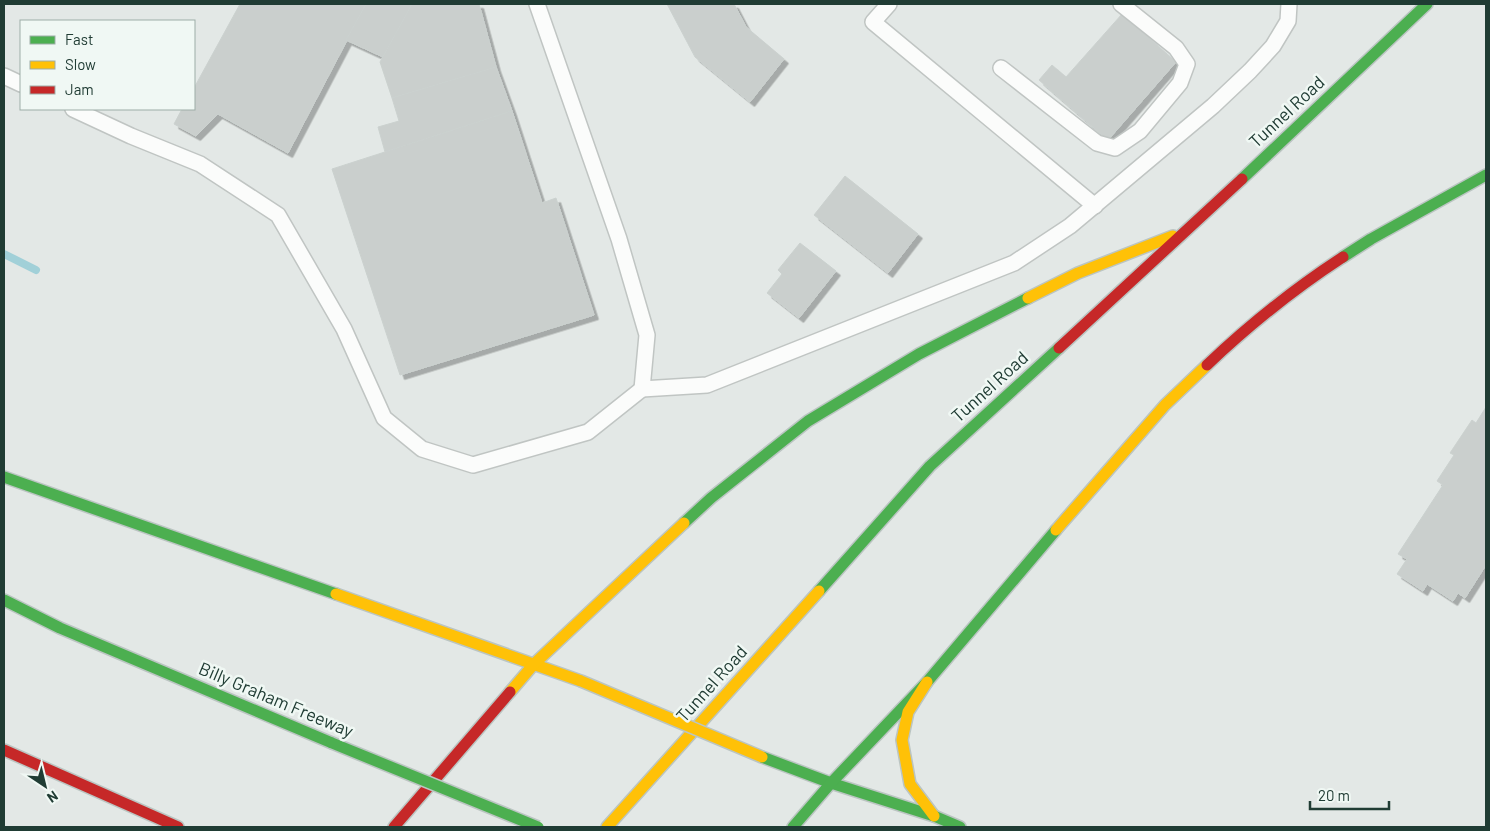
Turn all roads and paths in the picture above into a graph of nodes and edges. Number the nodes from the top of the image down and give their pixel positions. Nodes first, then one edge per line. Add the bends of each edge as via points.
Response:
1 (537, 4) edge
2 (889, 4) edge
3 (1122, 4) edge
4 (1289, 4) edge
5 (1427, 4) edge
6 (1001, 68) dead end
7 (4, 76) edge
8 (20, 84) edge
9 (75, 110) edge
10 (1486, 176) edge
11 (1094, 206) junction
12 (1188, 230) junction
13 (642, 389) junction
14 (4, 477) edge
15 (4, 600) edge
16 (534, 664) junction
17 (927, 682) junction
18 (4, 750) edge
19 (831, 783) junction
20 (934, 816) junction
21 (178, 827) edge
22 (394, 827) edge
23 (538, 827) edge
24 (607, 827) edge
25 (793, 827) edge
26 (960, 827) edge

1 - 13 lane via 619,240 647,335
2 - 11 lane via 874,22
3 - 6 lane via 1176,48 1187,64 1180,83 1140,131 1115,148 1097,143
4 - 11 lane via 1288,21 1273,46 1250,71
5 - 12 main road, Tunnel Road
7 - 8 lane
9 - 13 lane via 200,164 278,215 344,329 384,418 422,449 473,465 588,432
10 - 17 main road via 1371,239 1314,276 1236,338 1165,405
11 - 13 lane via 1070,226 1007,266 707,385
12 - 16 main road via 1078,273 997,313 919,354 808,421 711,498
12 - 24 main road, Tunnel Road via 930,466
14 - 16 main road
15 - 23 main road, Billy Graham Freeway, bridge via 60,628
16 - 19 main road, bridge
16 - 22 main road
17 - 19 main road
17 - 20 main road via 908,712 902,740 910,784
18 - 21 main road
19 - 20 main road
19 - 25 main road
20 - 26 main road

